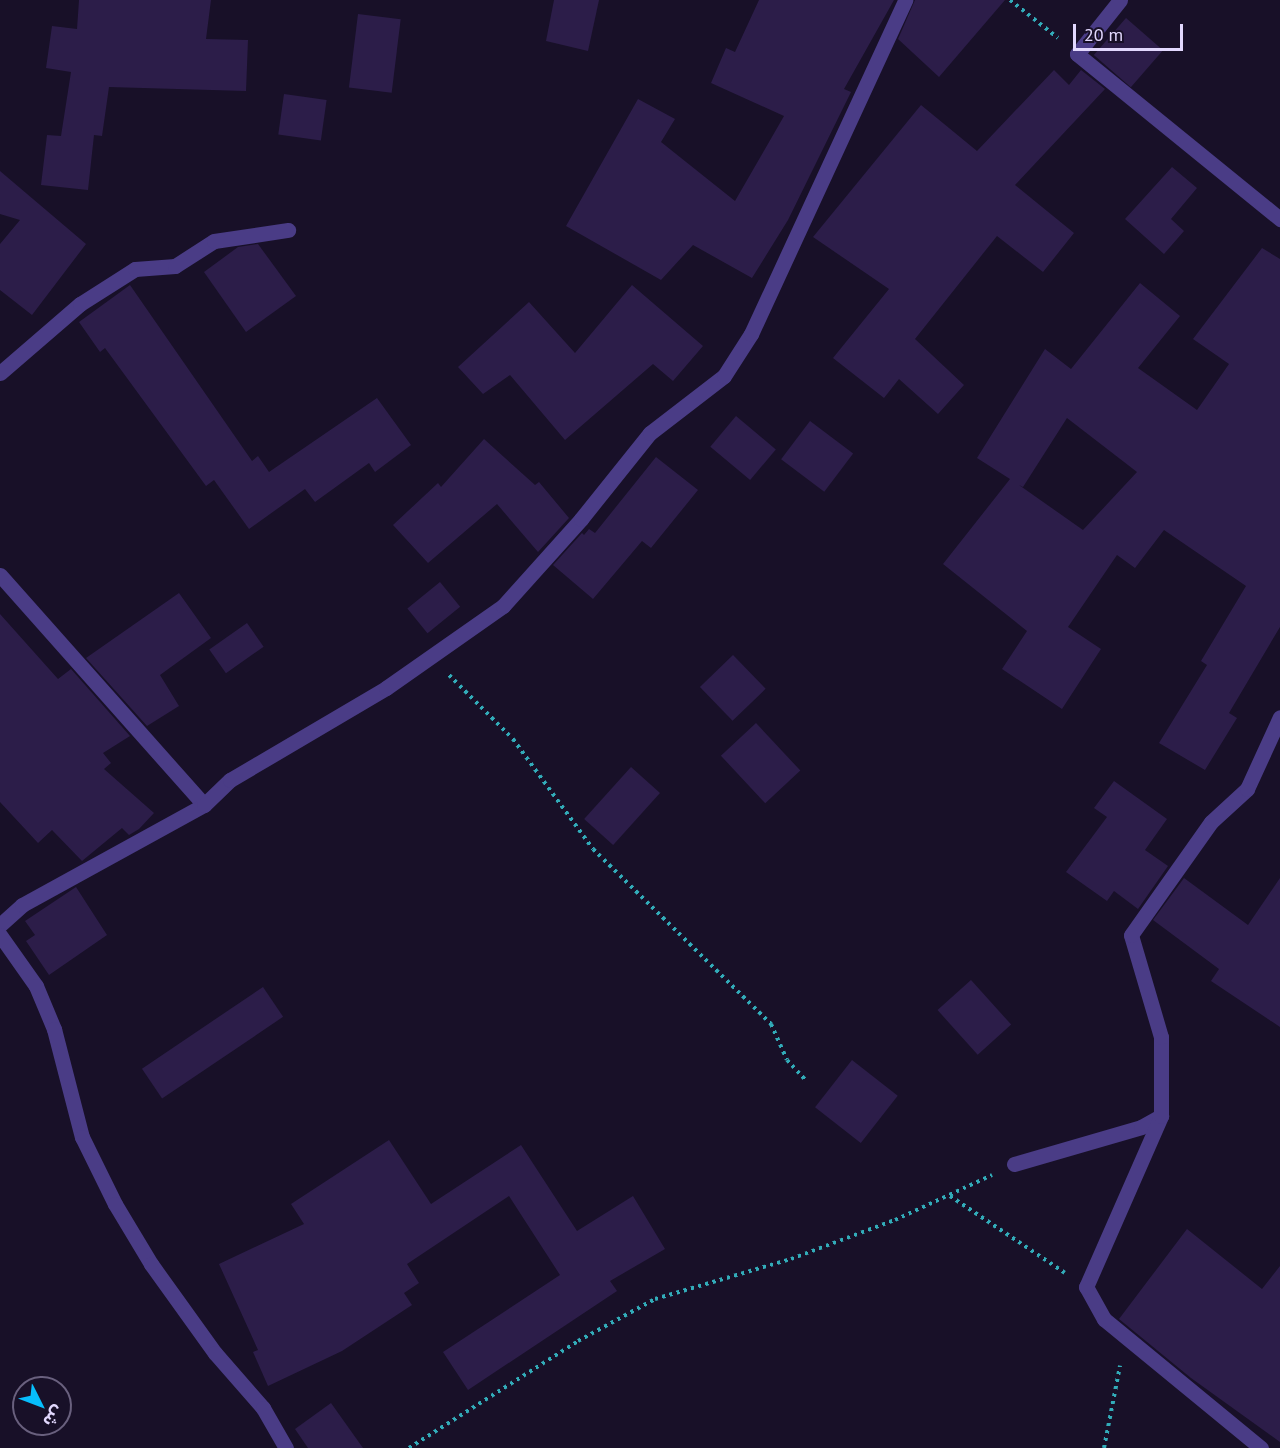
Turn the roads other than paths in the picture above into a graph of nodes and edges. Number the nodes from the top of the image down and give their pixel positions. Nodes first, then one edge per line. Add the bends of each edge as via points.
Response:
1 (905, 0) edge
2 (1120, 0) edge
3 (1280, 219) edge
4 (288, 230) dead end
5 (0, 373) edge
6 (0, 575) edge
7 (1280, 717) edge
8 (204, 805) junction
9 (0, 925) edge
10 (0, 935) edge
11 (1161, 1116) junction
12 (1014, 1164) road end
13 (286, 1448) edge
14 (1261, 1448) edge

1 - 8 street via 751,334 724,376 650,433 581,519 503,606 386,688 230,780
2 - 3 street via 1077,54
4 - 5 street via 214,241 175,266 135,269 80,304
6 - 8 street
7 - 11 street via 1247,789 1211,822 1131,935 1161,1037
8 - 9 street via 22,905
10 - 13 street via 36,986 54,1029 82,1137 114,1204 151,1264 215,1353 263,1408
11 - 12 street via 1141,1127
11 - 14 street via 1086,1287 1104,1319

